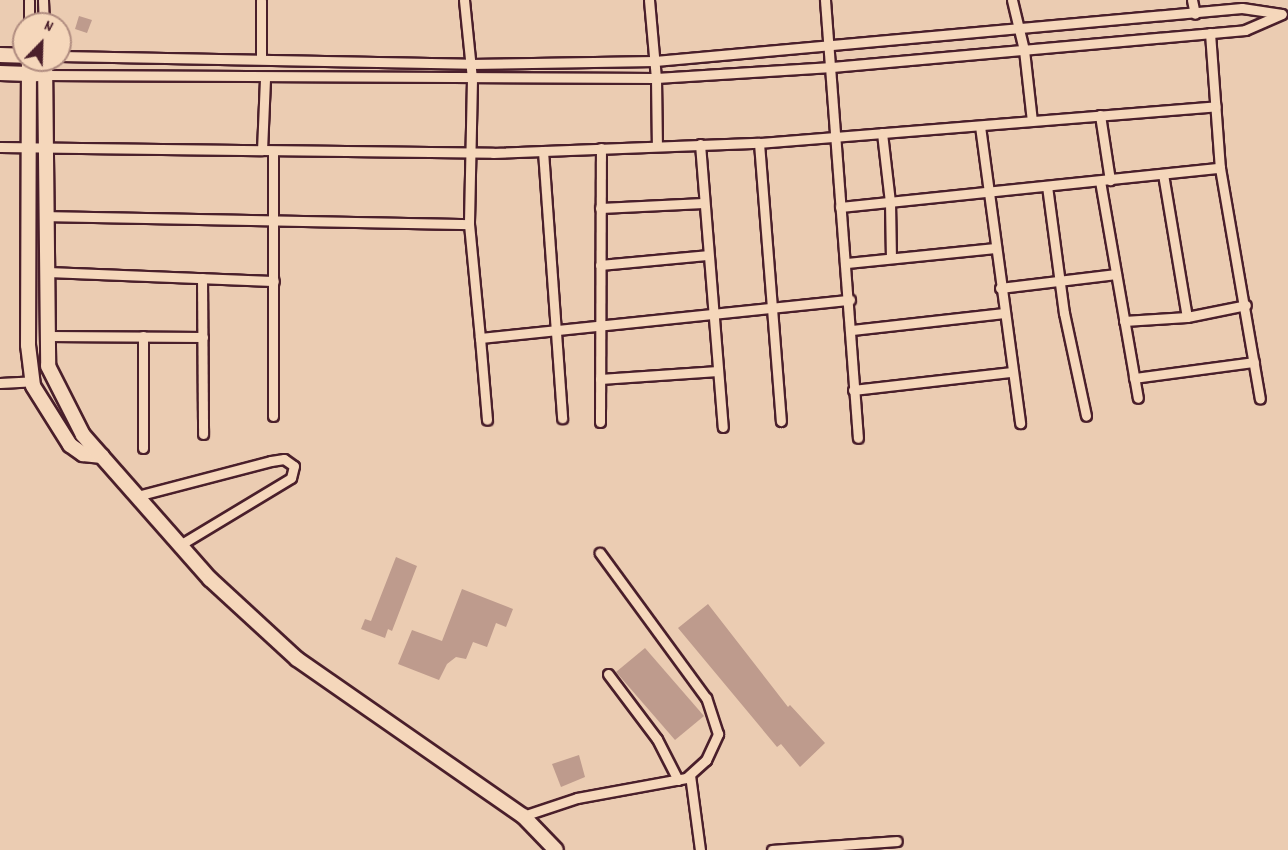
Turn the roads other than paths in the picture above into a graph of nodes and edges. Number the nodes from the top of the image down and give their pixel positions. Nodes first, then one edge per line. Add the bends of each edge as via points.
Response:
1 (261, 0) edge
2 (464, 0) edge
3 (649, 0) edge
4 (825, 0) edge
5 (1012, 0) edge
6 (1192, 0) edge
7 (1195, 14) junction
8 (1019, 28) junction
9 (1210, 33) junction
10 (830, 46) junction
11 (1024, 50) junction
12 (72, 56) edge
13 (261, 59) junction
14 (655, 61) junction
15 (470, 64) junction
16 (832, 67) junction
17 (28, 72) edge
18 (38, 72) edge
19 (44, 72) edge
20 (44, 75) junction
21 (656, 78) junction
22 (265, 79) junction
23 (472, 79) junction
24 (1216, 106) junction
25 (1100, 115) junction
26 (1032, 121) junction
27 (980, 126) junction
28 (882, 133) junction
29 (835, 139) junction
30 (759, 143) junction
31 (700, 144) junction
32 (657, 146) junction
33 (0, 147) edge
34 (28, 148) junction
35 (43, 148) junction
36 (601, 148) junction
37 (262, 150) junction
38 (273, 151) junction
39 (543, 151) junction
40 (470, 152) junction
41 (1220, 168) junction
42 (1163, 174) junction
43 (1105, 180) junction
44 (1047, 186) junction
45 (988, 192) junction
46 (890, 202) junction
47 (704, 203) junction
48 (840, 207) junction
49 (600, 208) junction
50 (45, 216) junction
51 (274, 221) junction
52 (469, 224) junction
53 (995, 248) junction
54 (707, 255) junction
55 (891, 258) junction
56 (847, 263) junction
57 (600, 265) junction
58 (46, 272) junction
59 (1116, 274) junction
60 (202, 278) junction
61 (274, 281) junction
62 (1060, 284) junction
63 (1000, 288) junction
64 (849, 300) junction
65 (1246, 304) junction
66 (770, 311) junction
67 (714, 313) junction
68 (1004, 313) junction
69 (1186, 317) junction
70 (1124, 321) junction
71 (601, 323) junction
72 (852, 330) junction
73 (553, 332) junction
74 (48, 336) junction
75 (143, 336) junction
76 (203, 337) junction
77 (480, 338) junction
78 (1254, 362) junction
79 (718, 371) junction
80 (1012, 372) junction
81 (1134, 378) junction
82 (600, 379) junction
83 (33, 381) junction
84 (0, 383) edge
85 (853, 390) junction
86 (1138, 398) dead end
87 (1260, 399) dead end
88 (273, 416) dead end
89 (1086, 416) dead end
90 (562, 418) dead end
91 (488, 420) dead end
92 (781, 421) dead end
93 (600, 422) dead end
94 (1020, 423) dead end
95 (723, 427) dead end
96 (203, 434) dead end
97 (858, 438) dead end
98 (143, 448) dead end
99 (102, 456) junction
100 (136, 496) junction
101 (180, 545) junction
102 (600, 553) dead end
103 (608, 674) dead end
104 (690, 776) junction
105 (678, 780) junction
106 (523, 816) junction
107 (897, 841) dead end
108 (556, 850) edge
109 (700, 850) edge
110 (772, 850) edge

1 - 13 street
2 - 15 street
3 - 14 street
4 - 10 street
5 - 8 street
6 - 7 street
7 - 8 street
7 - 9 street via 1242,8 1282,14 1245,30
8 - 10 street
8 - 11 street
9 - 11 street
9 - 24 street
10 - 14 street
10 - 16 street
11 - 16 street
11 - 26 street
12 - 13 street
13 - 15 street
14 - 15 street
14 - 21 street
15 - 23 street
16 - 21 street
16 - 29 street
17 - 34 street
18 - 20 street
19 - 20 street
20 - 22 street
20 - 35 street
21 - 23 street
21 - 32 street
22 - 23 street
22 - 37 street
23 - 40 street
24 - 25 street
24 - 41 street
25 - 26 street
25 - 43 street
26 - 27 street
27 - 28 street
27 - 45 street
28 - 29 street
28 - 46 street
29 - 30 street
29 - 48 street
30 - 31 street
30 - 66 street
31 - 32 street
31 - 47 street
32 - 36 street
33 - 34 street
34 - 35 street
34 - 83 street via 28,345
35 - 37 street
35 - 50 street
36 - 39 street
36 - 49 street
37 - 38 street
38 - 40 street
38 - 51 street
39 - 40 street
39 - 73 street
40 - 52 street
41 - 42 street
41 - 65 street
42 - 43 street
42 - 69 street
43 - 44 street
43 - 59 street
44 - 45 street
44 - 62 street
45 - 46 street
45 - 53 street
46 - 48 street
46 - 55 street
47 - 49 street
47 - 54 street
48 - 56 street
49 - 57 street
50 - 51 street
50 - 58 street
51 - 52 street
51 - 61 street
52 - 77 street
53 - 55 street
53 - 63 street
54 - 57 street
54 - 67 street
55 - 56 street
56 - 64 street
57 - 71 street
58 - 60 street
58 - 74 street
59 - 62 street
59 - 70 street
60 - 61 street
60 - 76 street
61 - 88 street
62 - 63 street
62 - 89 street
63 - 68 street
64 - 66 street
64 - 72 street
65 - 69 street
65 - 78 street
66 - 67 street
66 - 92 street
67 - 71 street
67 - 79 street
68 - 72 street
68 - 80 street
69 - 70 street
70 - 81 street
71 - 73 street
71 - 82 street
72 - 85 street
73 - 77 street
73 - 90 street
74 - 75 street
74 - 99 street via 48,366 55,385 83,435
75 - 76 street
75 - 98 street
76 - 96 street
77 - 91 street
78 - 81 street
78 - 87 street
79 - 82 street
79 - 95 street
80 - 85 street
80 - 94 street
81 - 86 street
82 - 93 street
83 - 84 street
83 - 99 street via 70,445 83,454
85 - 97 street
99 - 100 street
100 - 101 street
100 - 101 street via 271,461 284,459 294,466 291,477
101 - 106 street via 210,579 297,659
102 - 104 street via 706,698 717,723 713,748
103 - 105 street via 657,739
104 - 105 street
104 - 109 street
105 - 106 street via 577,798
106 - 108 street
107 - 110 street

